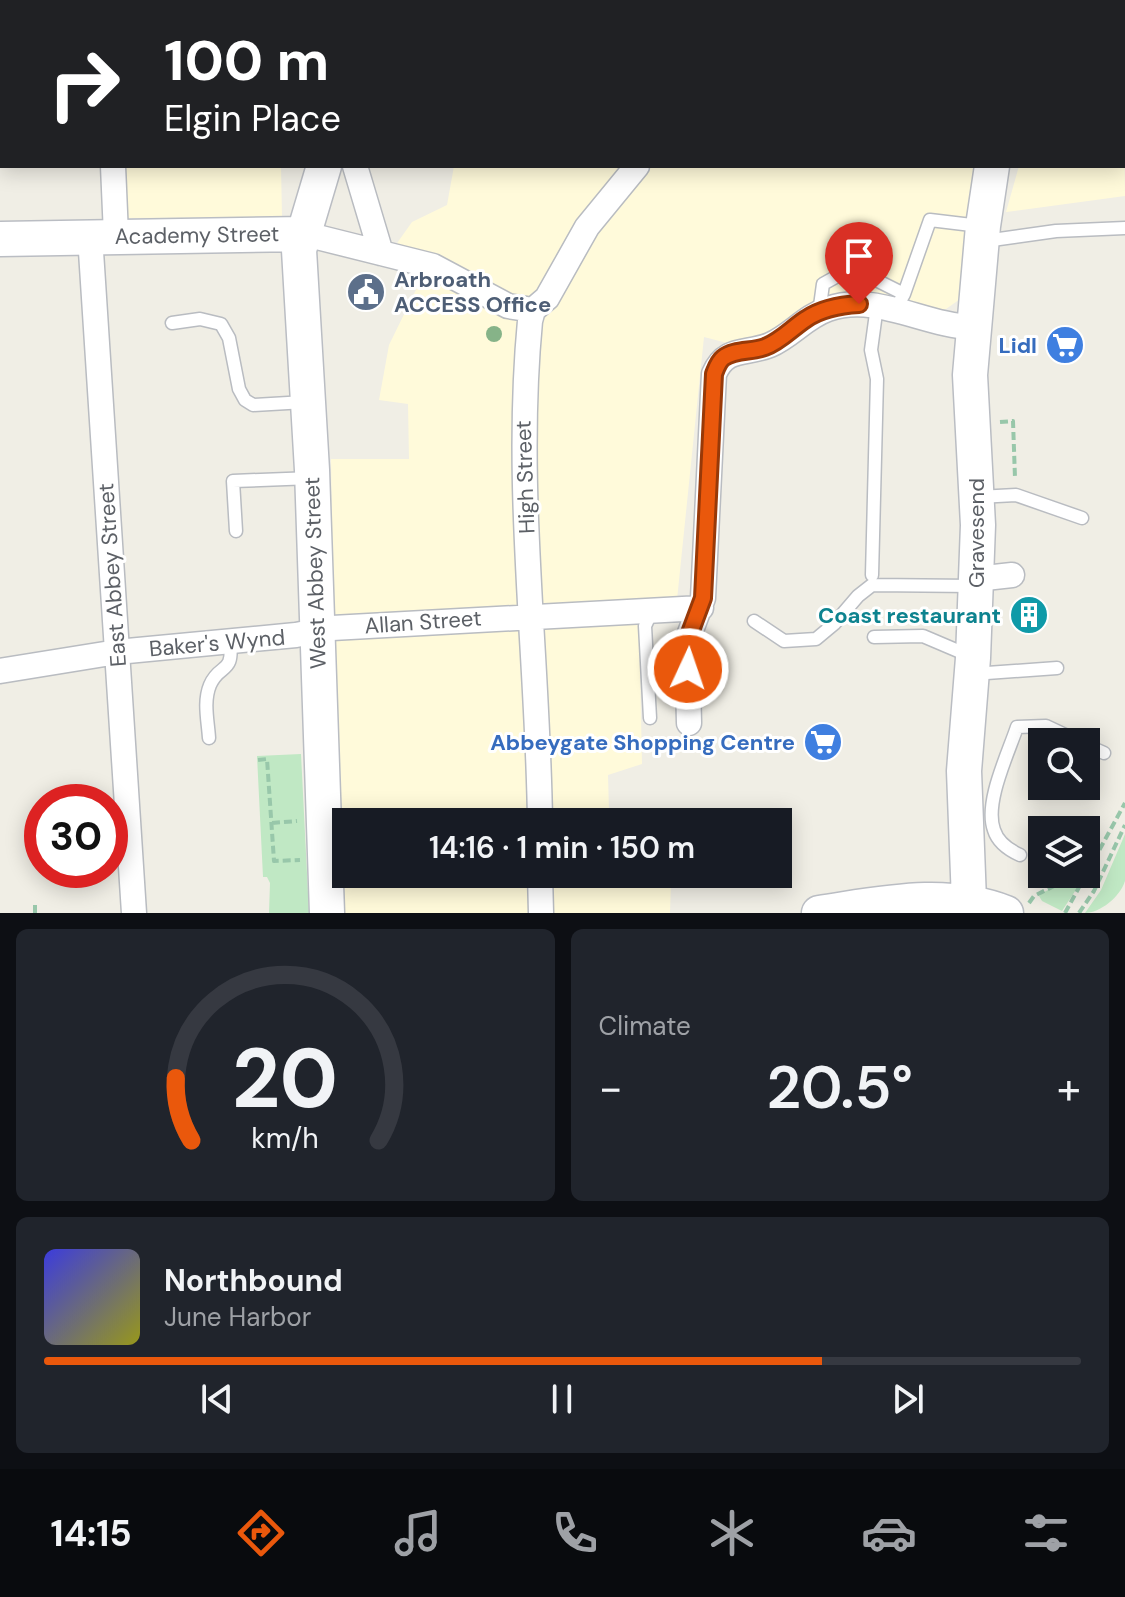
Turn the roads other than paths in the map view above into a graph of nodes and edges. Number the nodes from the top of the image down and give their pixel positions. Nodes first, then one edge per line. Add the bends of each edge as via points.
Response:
1 (113, 168) edge
2 (323, 168) edge
3 (356, 168) edge
4 (635, 168) edge
5 (992, 168) edge
6 (1125, 228) edge
7 (305, 234) junction
8 (982, 234) junction
9 (103, 236) junction
10 (0, 239) edge
11 (381, 253) junction
12 (892, 303) junction
13 (533, 310) junction
14 (172, 323) dead end
15 (973, 327) junction
16 (308, 402) junction
17 (312, 478) junction
18 (978, 497) junction
19 (1082, 518) dead end
20 (236, 531) dead end
21 (872, 575) dead end
22 (1012, 575) dead end
23 (976, 582) junction
24 (701, 608) junction
25 (652, 611) junction
26 (529, 615) junction
27 (754, 621) dead end
28 (317, 631) junction
29 (874, 637) dead end
30 (230, 640) junction
31 (117, 652) junction
32 (972, 666) junction
33 (1057, 668) dead end
34 (0, 671) edge
35 (650, 718) dead end
36 (689, 723) dead end
37 (1050, 728) edge
38 (209, 738) dead end
39 (1100, 751) edge
40 (1104, 753) dead end
41 (119, 784) edge
42 (540, 808) edge
43 (980, 832) junction
44 (1020, 855) dead end
45 (128, 873) edge
46 (540, 888) edge
47 (995, 909) edge
48 (134, 913) edge
49 (327, 913) edge
50 (541, 913) edge
51 (819, 913) edge

1 - 9 street, East Abbey Street
2 - 7 street, West Abbey Street
3 - 11 street
4 - 13 street via 587,227 547,298
5 - 8 street, Gravesend
6 - 8 lane
7 - 9 street, Academy Street
7 - 11 street
7 - 16 street, West Abbey Street via 299,250
8 - 12 lane via 930,220
8 - 15 street, Gravesend
9 - 10 street, Academy Street
9 - 31 street, East Abbey Street
11 - 13 street via 433,266 508,306
12 - 15 street via 956,327
12 - 21 lane via 871,350 877,379
12 - 24 street via 841,305 807,318 776,342 723,358 714,374
13 - 26 street, High Street via 523,415
14 - 16 lane via 200,319 221,324 239,389 253,405
15 - 18 street, Gravesend via 970,375
16 - 17 street, West Abbey Street
17 - 20 lane via 233,481
17 - 28 street, West Abbey Street
18 - 19 lane via 1016,495
18 - 23 street, Gravesend
22 - 23 street
23 - 27 lane via 872,585 816,639 784,641
23 - 32 street, Gravesend
24 - 25 street, Allan Street
24 - 36 street via 687,641
25 - 26 street, Allan Street
25 - 35 lane via 645,626
26 - 28 street, Allan Street
26 - 42 street, High Street
28 - 30 street, Baker's Wynd
28 - 49 street, West Abbey Street
29 - 32 lane via 923,636
30 - 31 street, Baker's Wynd
30 - 38 lane via 231,660 212,680 206,701
31 - 34 street, Baker's Wynd
31 - 41 street, East Abbey Street
32 - 33 lane
32 - 43 street, Gravesend via 964,771
37 - 43 lane via 1017,727
39 - 40 lane
43 - 44 lane
43 - 47 street, Gravesend
45 - 48 street, East Abbey Street
46 - 50 street
47 - 51 street via 905,901

